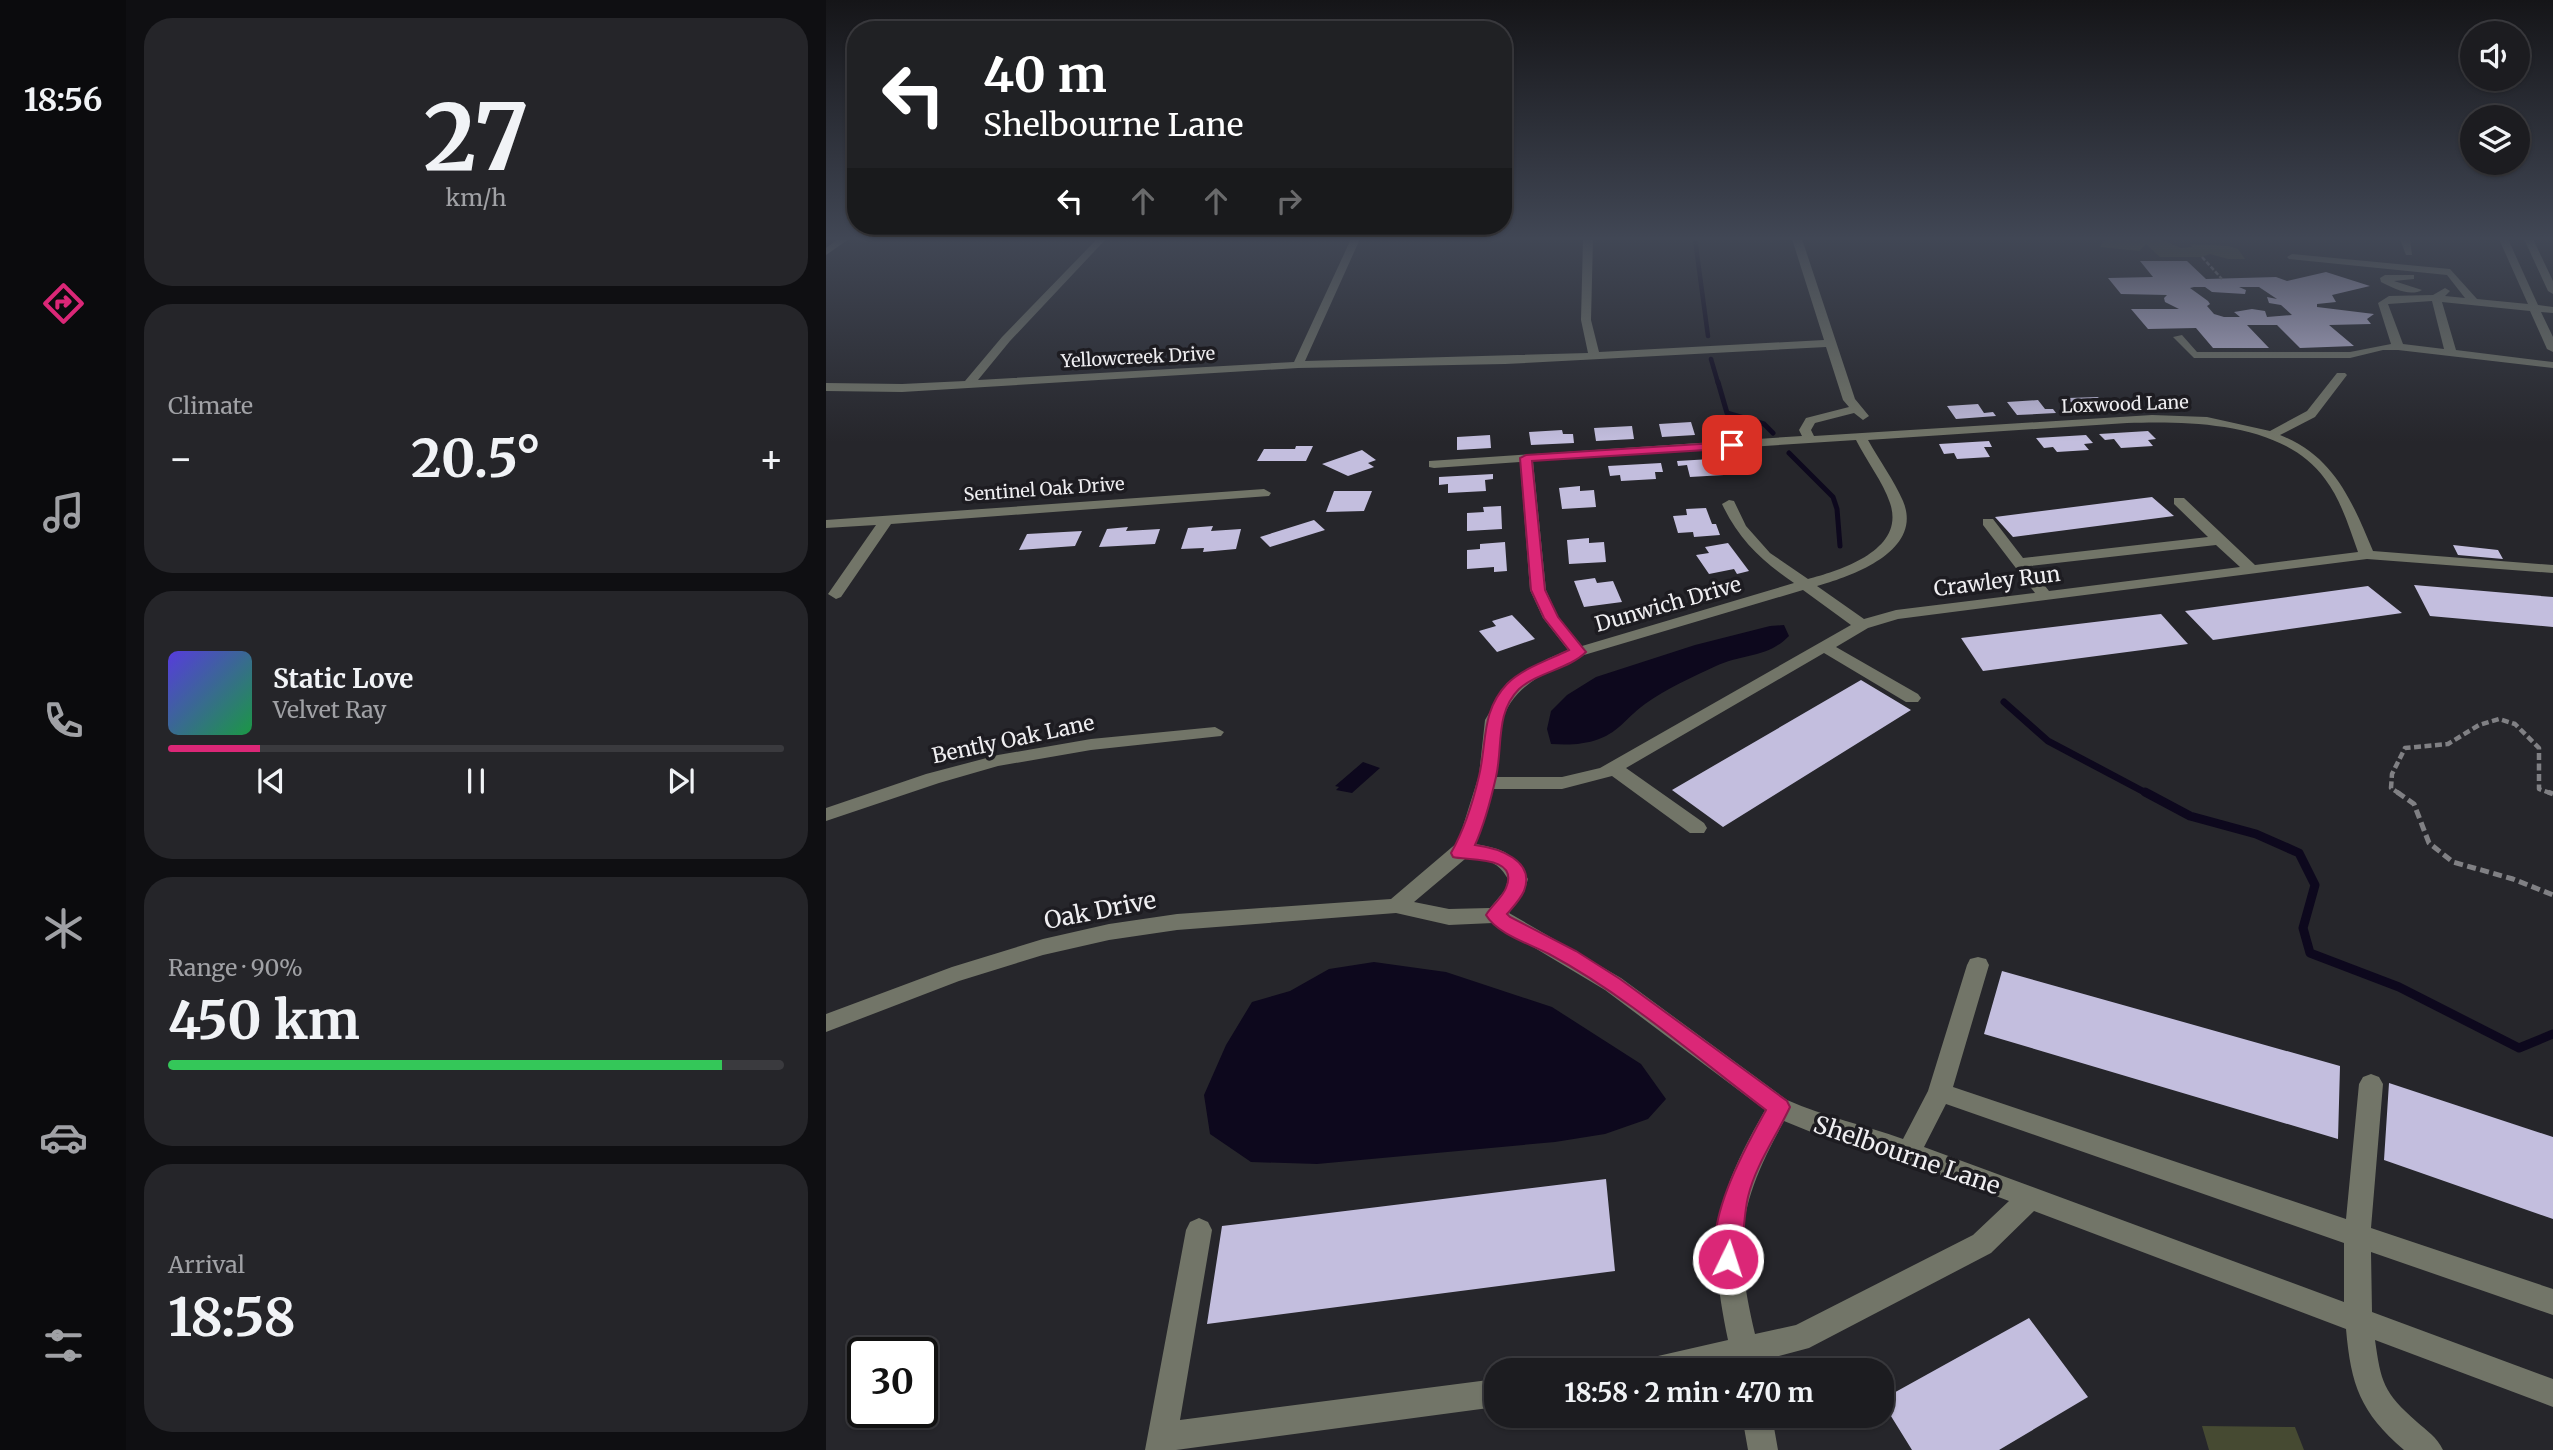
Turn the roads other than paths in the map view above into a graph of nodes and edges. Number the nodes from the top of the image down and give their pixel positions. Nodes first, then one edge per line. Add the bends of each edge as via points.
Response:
1 (1037, 307) edge
2 (1323, 307) edge
3 (1586, 307) edge
4 (1818, 307) edge
5 (2384, 307) edge
6 (2442, 307) edge
7 (2522, 307) edge
8 (2536, 308) junction
9 (2553, 310) edge
10 (2178, 338) dead end
11 (1830, 343) junction
12 (2398, 347) junction
13 (2553, 349) edge
14 (2452, 353) junction
15 (1594, 356) junction
16 (1298, 365) junction
17 (2553, 365) edge
18 (2342, 375) dead end
19 (969, 384) junction
20 (826, 387) edge
21 (2269, 436) junction
22 (1860, 437) junction
23 (1810, 440) junction
24 (1526, 458) junction
25 (1434, 464) dead end
26 (1264, 493) dead end
27 (2179, 501) dead end
28 (1729, 504) dead end
29 (887, 519) junction
30 (1988, 522) dead end
31 (826, 524) edge
32 (2219, 540) junction
33 (2367, 555) junction
34 (2019, 563) junction
35 (2553, 569) edge
36 (2252, 570) junction
37 (1807, 584) junction
38 (835, 594) dead end
39 (2045, 596) junction
40 (1862, 625) junction
41 (1825, 647) junction
42 (1578, 652) junction
43 (1912, 698) dead end
44 (1215, 732) dead end
45 (1613, 768) junction
46 (1486, 783) junction
47 (826, 815) edge
48 (1698, 828) dead end
49 (1460, 853) junction
50 (1396, 906) junction
51 (1496, 915) junction
52 (1978, 965) dead end
53 (826, 1023) edge
54 (2371, 1084) dead end
55 (1940, 1092) junction
56 (1779, 1107) junction
57 (1909, 1152) junction
58 (2030, 1198) junction
59 (1199, 1230) dead end
60 (2358, 1235) junction
61 (2553, 1302) edge
62 (2358, 1320) junction
63 (1746, 1358) edge
64 (1754, 1358) edge
65 (2553, 1393) edge
66 (1484, 1395) edge
67 (1759, 1428) edge
68 (1161, 1444) edge
69 (1763, 1450) edge
70 (2428, 1450) edge

1 - 19 street
2 - 16 street
3 - 15 street
4 - 11 street
5 - 12 street
6 - 14 street
7 - 8 street
8 - 9 street
8 - 13 street
10 - 12 street via 2194,355 2350,355
11 - 15 street, Yellowcreek Drive
11 - 23 street via 1859,413 1810,421 1805,430
12 - 14 street
14 - 17 street
15 - 16 street, Yellowcreek Drive
16 - 19 street, Yellowcreek Drive
18 - 21 street via 2311,414
19 - 20 street, Yellowcreek Drive
21 - 22 street, Loxwood Lane via 2218,422 2152,418
21 - 33 street, Loxwood Lane via 2308,455 2329,474
22 - 23 street, Loxwood Lane
22 - 37 street, Dunwich Drive via 1897,503 1900,525 1885,549 1871,559
23 - 24 street, Loxwood Lane
24 - 25 street, Loxwood Lane
24 - 42 street via 1538,590 1551,618
26 - 29 street, Sentinel Oak Drive
27 - 32 street
28 - 37 street via 1751,542
29 - 31 street, Sentinel Oak Drive
29 - 38 street
30 - 34 street
32 - 34 street
32 - 36 street
33 - 35 street, Crawley Run
33 - 36 street, Crawley Run
34 - 39 street
36 - 39 street, Crawley Run
37 - 40 street
37 - 42 street, Dunwich Drive
39 - 40 street, Crawley Run via 1896,615
40 - 41 street, Crawley Run
41 - 43 street
41 - 45 street, Crawley Run
42 - 46 street, Dunwich Drive via 1513,687 1494,720
44 - 47 street, Bently Oak Lane via 1087,744 1015,758 905,787
45 - 46 street, Crawley Run via 1569,783
45 - 48 street
46 - 49 street, Dunwich Drive
49 - 50 street
49 - 51 street via 1496,855 1516,872 1514,892
50 - 51 street, Oak Drive via 1449,917
50 - 53 street, Oak Drive via 1177,922 1108,932 953,975
51 - 56 street, Shelbourne Lane via 1613,984
52 - 55 street
54 - 60 street
55 - 57 street
55 - 60 street
56 - 57 street, Shelbourne Lane via 1811,1122
56 - 63 street via 1749,1160 1729,1233 1728,1259
57 - 58 street, Shelbourne Lane
58 - 62 street, Shelbourne Lane
58 - 64 street via 1982,1244
59 - 68 street
60 - 61 street
60 - 62 street
62 - 65 street, Shelbourne Lane
62 - 70 street via 2366,1376 2379,1404
66 - 68 street
67 - 69 street

